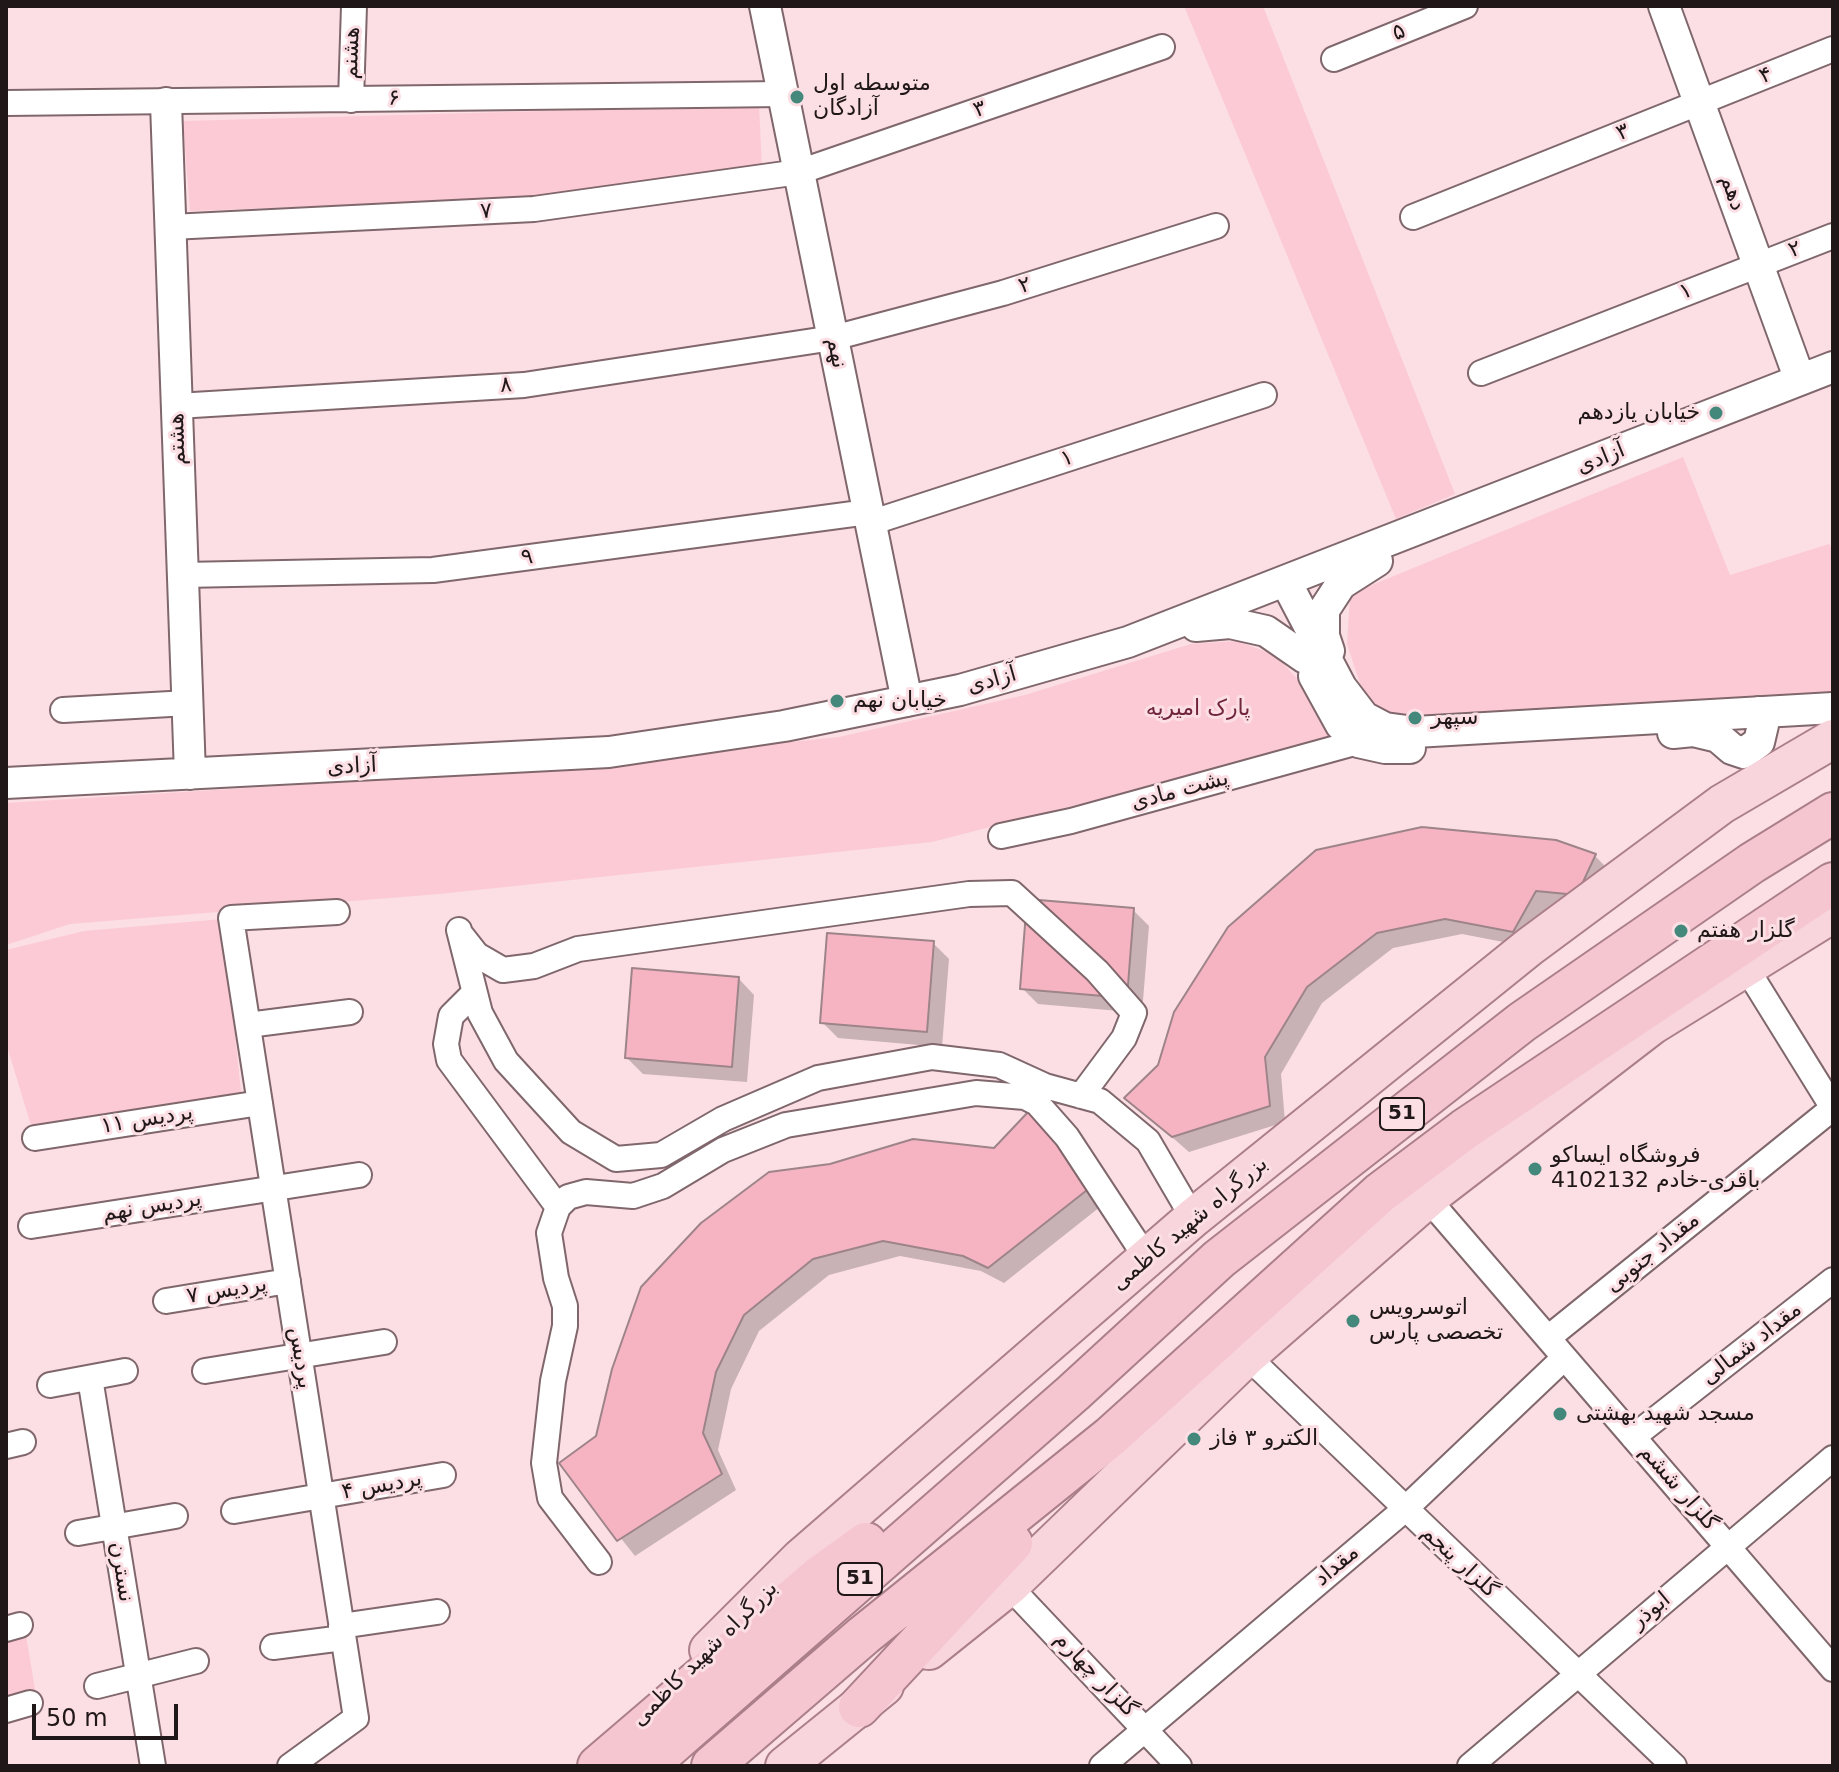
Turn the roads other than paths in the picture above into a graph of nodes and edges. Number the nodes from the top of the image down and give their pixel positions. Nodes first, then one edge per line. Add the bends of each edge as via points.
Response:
1 (354, 6) edge
2 (765, 6) edge
3 (1465, 6) edge
4 (1664, 6) edge
5 (1162, 47) dead end
6 (1833, 49) edge
7 (1334, 59) dead end
8 (783, 94) junction
9 (351, 100) junction
10 (1699, 102) junction
11 (6, 103) edge
12 (166, 103) junction
13 (799, 172) junction
14 (1413, 217) dead end
15 (1216, 226) dead end
16 (171, 227) junction
17 (1833, 236) edge
18 (1758, 264) junction
19 (833, 338) junction
20 (1833, 367) edge
21 (1481, 373) dead end
22 (1800, 380) junction
23 (1264, 395) dead end
24 (177, 406) junction
25 (869, 518) junction
26 (1431, 527) junction
27 (183, 575) junction
28 (1277, 585) junction
29 (1128, 642) junction
30 (1305, 658) junction
31 (1341, 687) junction
32 (907, 701) junction
33 (188, 703) junction
34 (1833, 708) edge
35 (63, 710) dead end
36 (1758, 712) junction
37 (1367, 733) junction
38 (1833, 739) edge
39 (1732, 749) junction
40 (190, 774) junction
41 (6, 783) edge
42 (1833, 799) edge
43 (1722, 804) junction
44 (1833, 813) edge
45 (1001, 836) dead end
46 (1752, 863) junction
47 (1833, 883) edge
48 (337, 912) dead end
49 (1833, 913) edge
50 (1745, 966) junction
51 (474, 993) junction
52 (350, 1012) dead end
53 (248, 1025) junction
54 (1626, 1045) junction
55 (1081, 1096) junction
56 (260, 1103) junction
57 (1833, 1108) edge
58 (1465, 1129) junction
59 (35, 1138) dead end
60 (359, 1175) dead end
61 (273, 1187) junction
62 (1428, 1199) junction
63 (558, 1207) junction
64 (1193, 1218) junction
65 (31, 1226) dead end
66 (1147, 1259) junction
67 (1833, 1280) edge
68 (288, 1281) junction
69 (166, 1301) dead end
70 (1548, 1338) junction
71 (384, 1342) dead end
72 (1247, 1356) junction
73 (299, 1357) junction
74 (1564, 1358) junction
75 (125, 1371) dead end
76 (205, 1371) dead end
77 (90, 1378) junction
78 (50, 1385) dead end
79 (1073, 1393) junction
80 (1110, 1437) junction
81 (1633, 1437) junction
82 (1833, 1458) edge
83 (443, 1475) dead end
84 (321, 1496) junction
85 (1404, 1510) junction
86 (234, 1511) dead end
87 (175, 1516) dead end
88 (113, 1528) junction
89 (78, 1533) dead end
90 (1729, 1546) junction
91 (599, 1562) dead end
92 (1009, 1586) junction
93 (437, 1612) dead end
94 (342, 1632) junction
95 (273, 1647) dead end
96 (196, 1661) dead end
97 (1833, 1669) edge
98 (1576, 1673) junction
99 (138, 1676) junction
100 (97, 1686) dead end
101 (30, 1703) dead end
102 (859, 1707) junction
103 (6, 1710) edge
104 (1146, 1728) junction
105 (153, 1766) edge
106 (290, 1766) edge
107 (595, 1766) edge
108 (647, 1766) edge
109 (712, 1766) edge
110 (785, 1766) edge
111 (1102, 1766) edge
112 (1179, 1766) edge
113 (1470, 1766) edge
114 (1674, 1766) edge

1 - 9 street, هشنم
2 - 8 street, نهم
3 - 7 street, ۵
4 - 10 street, دهم
5 - 13 street, ۳
6 - 10 street, ۴
8 - 9 street, ۶
8 - 13 street, نهم
9 - 12 street, ۶
10 - 14 street, ۳
10 - 18 street, دهم
11 - 12 street, ۶
12 - 16 street, هشتم
13 - 16 street, ۷ via 534,209
13 - 19 street, نهم
15 - 19 street, ۲ via 1003,293
16 - 24 street, هشتم
17 - 18 street, ۲
18 - 21 street, ۱
18 - 22 street, دهم
19 - 24 street, ۸ via 524,385
19 - 25 street, نهم
20 - 22 street, آزادی
22 - 26 street, آزادی
23 - 25 street, ۱
24 - 27 street, هشتم
25 - 27 street, ۹ via 433,570
25 - 32 street, نهم
26 - 28 street, آزادی
26 - 31 street via 1341,584 1324,610 1324,636
27 - 33 street, هشتم
28 - 29 street, آزادی
28 - 30 street
28 - 31 street
29 - 30 street via 1191,626 1230,623 1266,631
29 - 32 street, آزادی
30 - 37 street via 1341,725
31 - 37 street via 1364,717
32 - 40 street, آزادی via 609,752
33 - 35 street
33 - 40 street, هشتم
34 - 36 street
36 - 37 street via 1415,732 1385,728
36 - 39 street via 1763,725 1759,742 1744,753
37 - 39 street via 1385,748 1420,748 1693,731 1718,737
37 - 45 street, پشت مادی via 1071,821
38 - 43 main road, بزرگراه شهید کاظمی
39 - 43 street via 1732,787
40 - 41 street, آزادی
42 - 46 highway
43 - 64 main road, بزرگراه شهید کاظمی via 1529,947
44 - 46 highway, بزرگراه شهید کاظمی / 51
46 - 79 highway, بزرگراه شهید کاظمی / 51 via 1522,1022 1356,1150 1219,1259
47 - 58 highway, 51
48 - 53 street, پردیس via 231,918
49 - 50 main road
50 - 54 main road
50 - 57 street
51 - 55 street via 506,1061 571,1132 616,1159 661,1155 723,1119 818,1078 932,1057 999,1065
51 - 55 street via 459,930 477,955 503,970 534,966 578,949 969,894 1012,893 1134,1013 1124,1038
51 - 63 street via 451,1016 449,1060
52 - 53 street
53 - 56 street, پردیس
54 - 58 highway
54 - 62 main road
55 - 64 street via 1100,1101 1148,1141
56 - 59 street, پردیس ۱۱
56 - 61 street, پردیس
57 - 70 street, مقداد جنوبی
58 - 80 highway, 51 via 1380,1193
60 - 61 street, پردیس نهم
61 - 65 street, پردیس نهم
61 - 68 street, پردیس
62 - 70 street, گلزار ششم
62 - 72 main road
63 - 66 street via 568,1197 586,1192 633,1196 663,1186 723,1150 786,1125 976,1093 1025,1097 1067,1137
63 - 91 street via 549,1233 565,1326 544,1463 550,1498
64 - 66 main road, بزرگراه شهید کاظمی
66 - 107 main road, بزرگراه شهید کاظمی via 801,1558
67 - 81 street, مقداد شمالی
68 - 69 street, پردیس ۷
68 - 73 street, پردیس
70 - 74 street, گلزار ششم
71 - 73 street
72 - 85 street, گلزار پنجم
72 - 92 main road
73 - 76 street
73 - 84 street, پردیس
74 - 81 street, گلزار ششم
74 - 85 street, مقداد
75 - 77 street
77 - 78 street
77 - 88 street, نسترن
79 - 107 highway via 820,1576
79 - 108 highway, بزرگراه شهید کاظمی / 51
80 - 102 highway
80 - 109 highway, 51 via 864,1635
81 - 90 street, گلزار ششم
82 - 90 street, ابوذر
83 - 84 street, پردیس ۴
84 - 86 street, پردیس ۴
84 - 94 street, پردیس
85 - 98 street, گلزار پنجم
85 - 104 street, مقداد
87 - 88 street
88 - 89 street
88 - 99 street, نسترن
90 - 97 street, گلزار ششم
90 - 98 street, ابوذر
92 - 102 main road
92 - 104 street, گلزار چهارم
93 - 94 street
94 - 95 street
94 - 106 street, پردیس via 356,1718
96 - 99 street
98 - 113 street, ابوذر
98 - 114 street, گلزار پنجم
99 - 100 street
99 - 105 street, نسترن
101 - 103 street
102 - 110 main road
104 - 111 street, مقداد
104 - 112 street, گلزار چهارم

